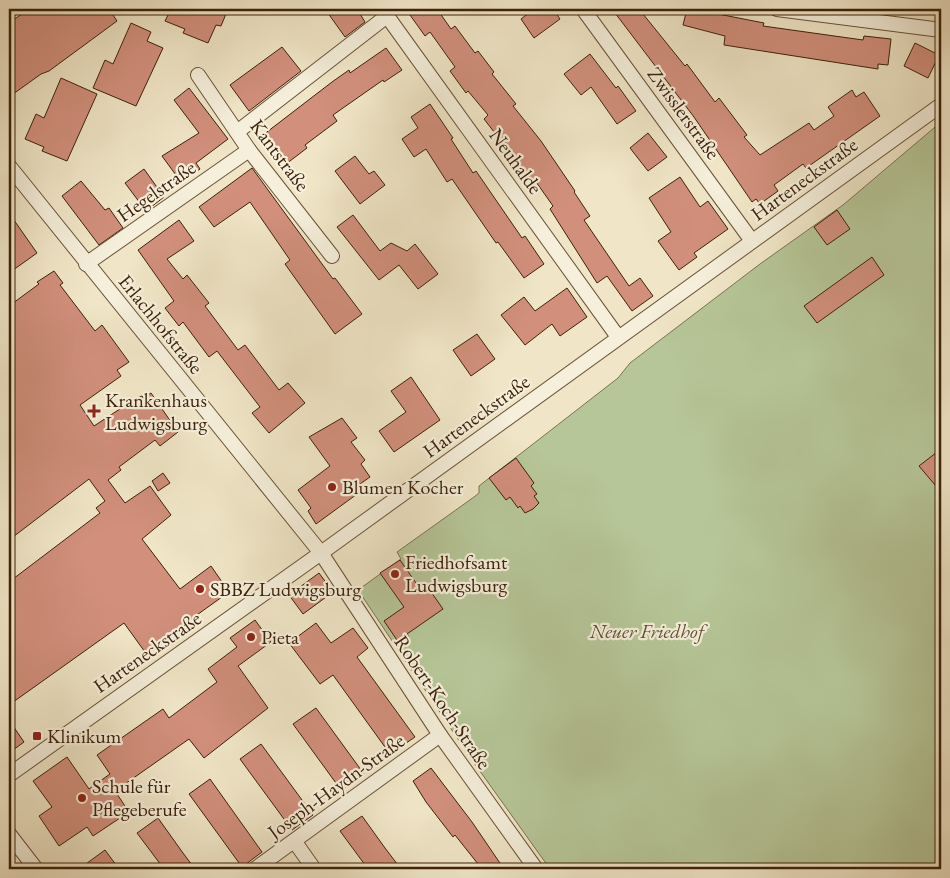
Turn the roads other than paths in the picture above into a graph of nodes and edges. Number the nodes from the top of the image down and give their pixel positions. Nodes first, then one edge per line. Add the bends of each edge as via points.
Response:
1 (583, 9) edge
2 (777, 9) edge
3 (385, 12) edge
4 (941, 30) edge
5 (198, 75) dead end
6 (941, 105) edge
7 (238, 132) junction
8 (249, 150) junction
9 (9, 166) edge
10 (752, 241) junction
11 (332, 256) dead end
12 (86, 264) junction
13 (618, 337) junction
14 (321, 553) junction
15 (440, 735) junction
16 (9, 775) edge
17 (9, 834) edge
18 (295, 842) junction
19 (36, 869) edge
20 (255, 869) edge
21 (314, 869) edge
22 (536, 869) edge

1 - 10 street, Zwisslerstraße
2 - 4 street
3 - 7 street
3 - 13 street, Neuhalde
5 - 7 street, Kantstraße
6 - 10 street, Harteneckstraße
7 - 8 street, Kantstraße
8 - 11 street, Kantstraße
8 - 12 street, Hegelstraße
9 - 12 street, Erlachhofstraße
10 - 13 street, Harteneckstraße
12 - 14 street, Erlachhofstraße
13 - 14 street, Harteneckstraße
14 - 15 street, Robert-Koch-Straße
14 - 16 street, Harteneckstraße
15 - 18 street, Joseph-Haydn-Straße
15 - 22 street, Robert-Koch-Straße
17 - 19 street
18 - 20 street, Joseph-Haydn-Straße
18 - 21 street

